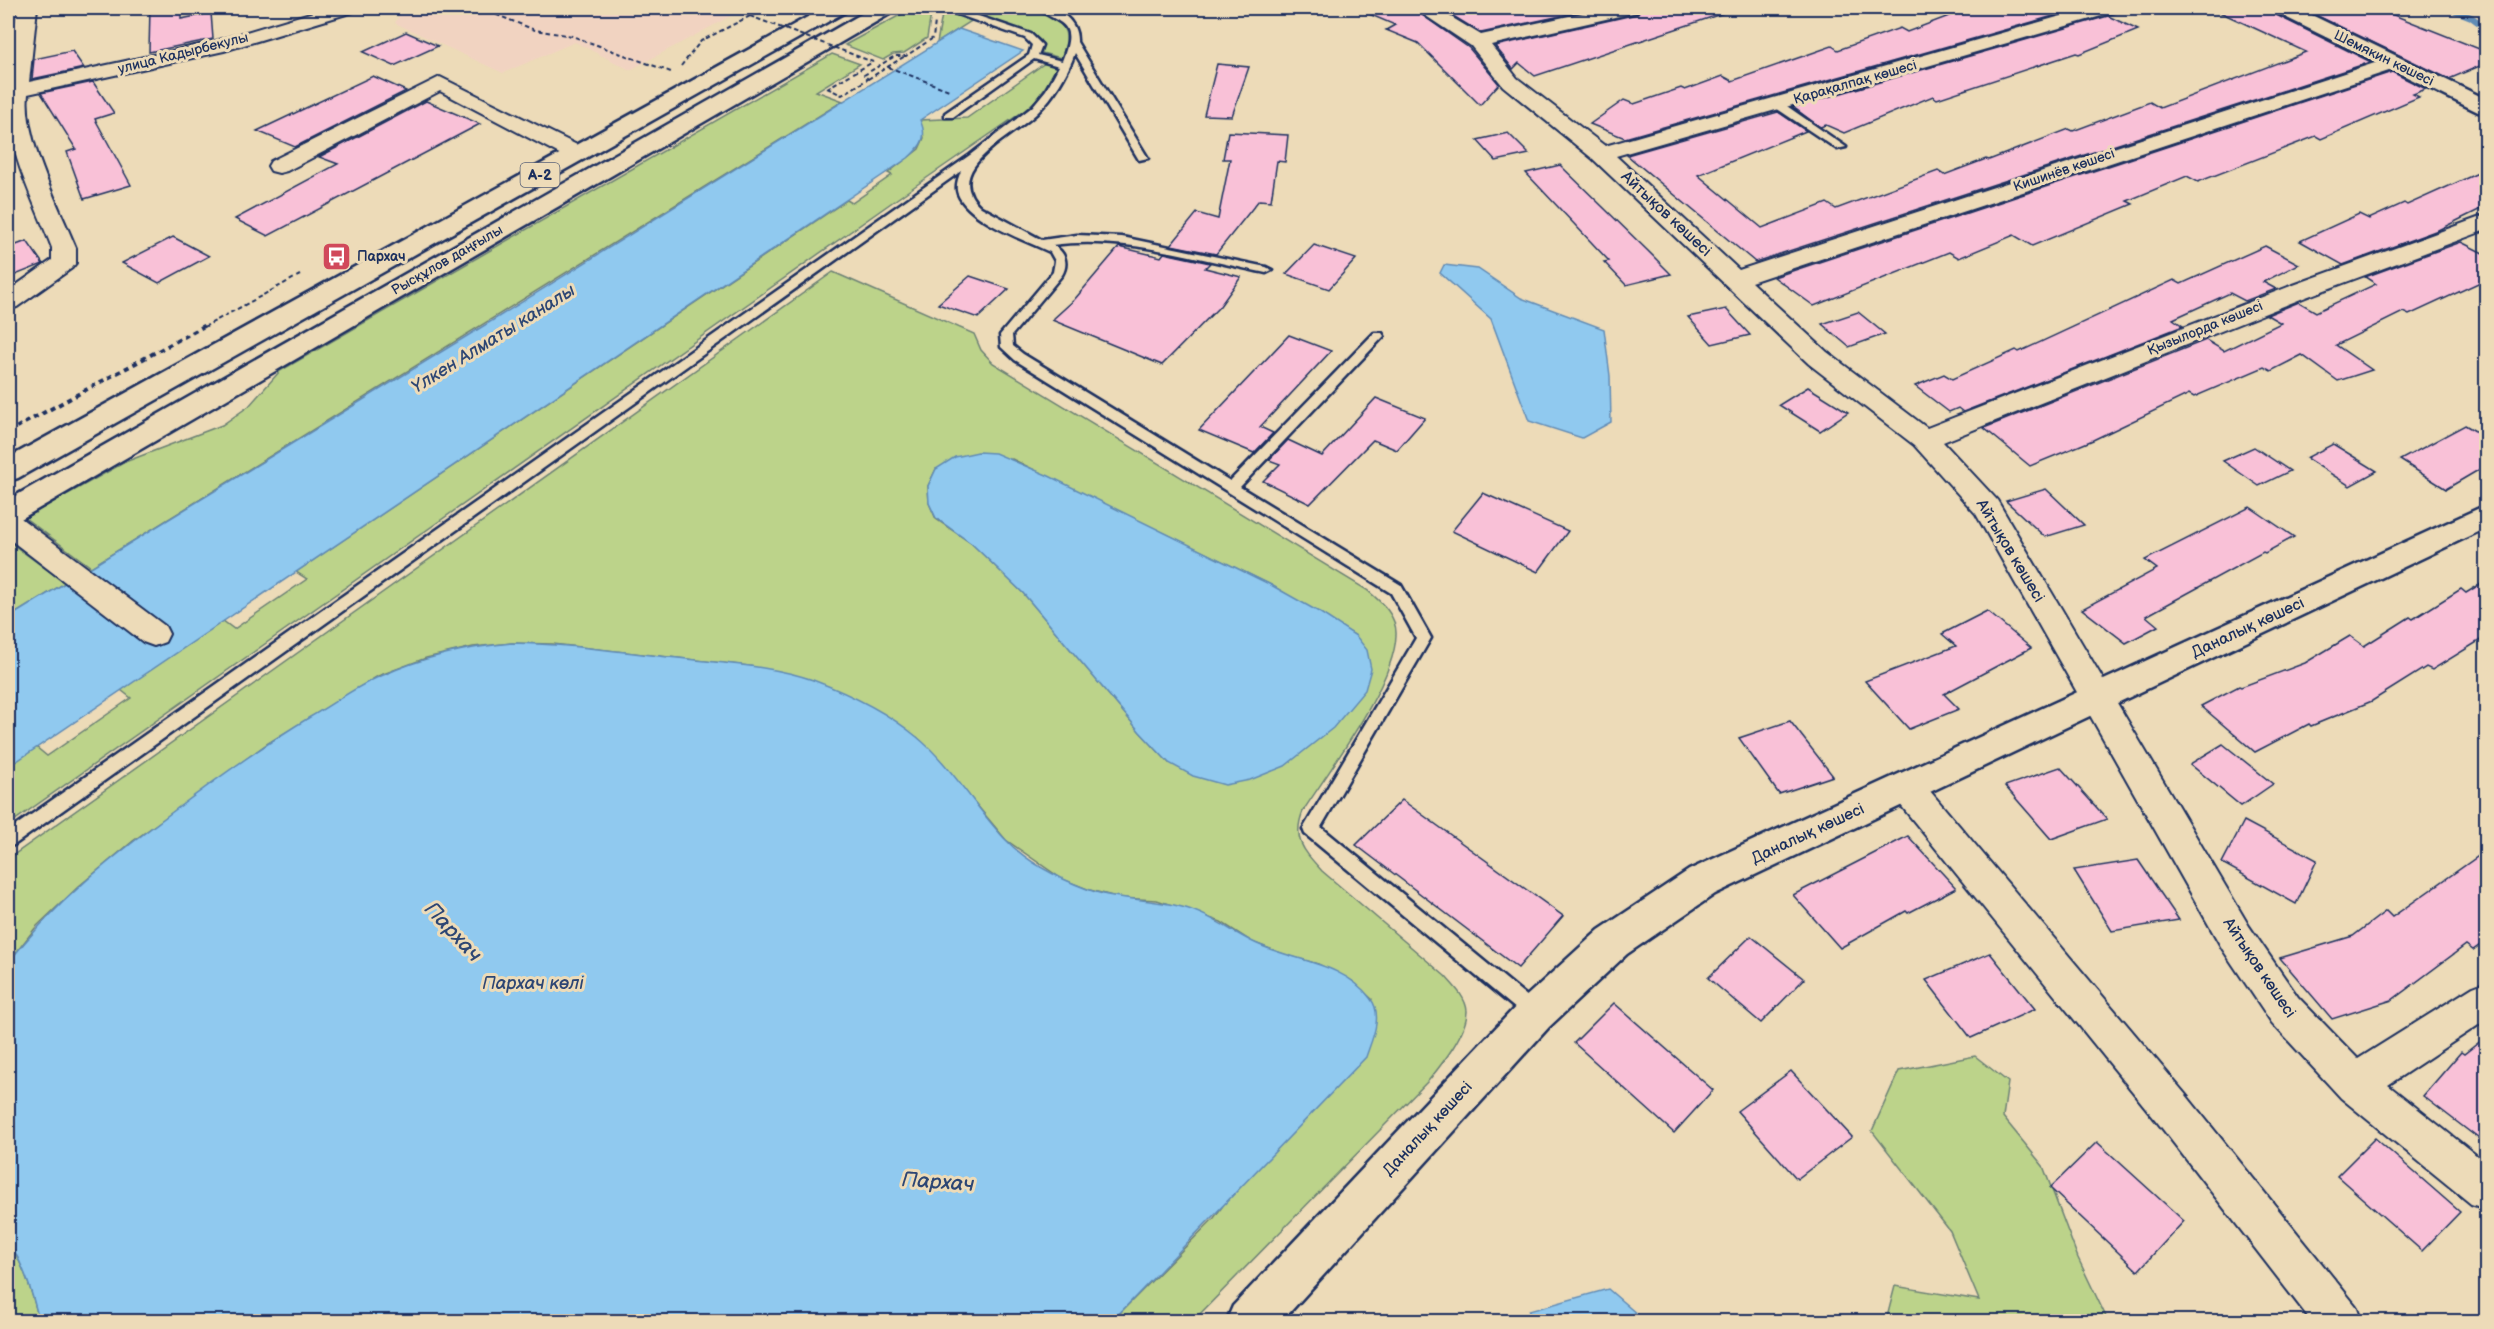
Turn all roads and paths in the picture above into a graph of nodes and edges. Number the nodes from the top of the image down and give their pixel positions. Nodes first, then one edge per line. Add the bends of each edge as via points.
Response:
1 (27, 8) edge
2 (346, 8) edge
3 (467, 8) edge
4 (838, 8) edge
5 (886, 8) edge
6 (948, 8) edge
7 (1041, 8) edge
8 (1424, 8) edge
9 (1630, 8) edge
10 (2108, 8) edge
11 (2282, 8) edge
12 (936, 18) dead end
13 (1478, 42) junction
14 (1074, 44) junction
15 (906, 56) junction
16 (1033, 56) junction
17 (2394, 63) junction
18 (1065, 65) junction
19 (888, 67) junction
20 (868, 79) junction
21 (699, 86) junction
22 (19, 90) junction
23 (953, 92) dead end
24 (1778, 104) junction
25 (2487, 107) edge
26 (949, 115) dead end
27 (1840, 147) dead end
28 (577, 154) junction
29 (1601, 154) junction
30 (975, 156) junction
31 (1143, 158) dead end
32 (279, 166) dead end
33 (569, 191) junction
34 (458, 220) junction
35 (2487, 222) edge
36 (1041, 243) junction
37 (1266, 270) dead end
38 (1736, 279) junction
39 (8, 302) edge
40 (1378, 336) dead end
41 (298, 345) junction
42 (18, 425) dead end
43 (8, 431) edge
44 (1924, 439) junction
45 (8, 471) edge
46 (1231, 488) junction
47 (8, 513) edge
48 (2487, 516) edge
49 (8, 523) edge
50 (154, 634) dead end
51 (2097, 698) junction
52 (1907, 788) junction
53 (8, 840) edge
54 (2487, 999) edge
55 (1535, 1014) junction
56 (2355, 1084) junction
57 (2487, 1189) edge
58 (1249, 1322) edge
59 (2340, 1322) edge

1 - 22 street
2 - 22 street, улица Кадырбекулы via 218,47
3 - 20 path, bridge via 497,12 508,21 570,36 674,74 701,41 750,16 873,62 827,88 842,94
4 - 21 main road, Рысқұлов даңғылы / A-2
5 - 33 main road, Рысқұлов даңғылы / A-2
6 - 16 lane via 1028,36 1037,45
7 - 14 lane via 1066,20
8 - 13 street, Айтықов көшесі
9 - 13 street
10 - 24 street, Қарақалпақ көшесі
11 - 17 main road, Шемякин көшесі
12 - 15 path via 933,38
13 - 29 street, Айтықов көшесі via 1509,82
14 - 18 lane
14 - 31 lane
15 - 19 path
15 - 20 path via 895,56 864,75
16 - 18 lane
16 - 26 lane
17 - 25 main road, Шемякин көшесі
17 - 38 street, Кишинёв көшесі
18 - 30 lane via 1042,104
19 - 20 path
19 - 23 path
21 - 28 main road, Рысқұлов даңғылы / A-2
21 - 33 main road via 707,94 555,182
22 - 39 street via 16,108 26,151 64,248 64,263
24 - 27 lane
24 - 29 street, Қарақалпақ көшесі
28 - 32 street via 440,84
28 - 34 main road, Рысқұлов даңғылы / A-2
29 - 38 street, Айтықов көшесі
30 - 36 lane via 963,182 968,202 995,221
30 - 53 lane
33 - 41 main road, Рысқұлов даңғылы / A-2
34 - 41 main road via 465,229 463,233 294,328 288,333
34 - 45 main road, Рысқұлов даңғылы / A-2
35 - 44 street, Қызылорда көшесі via 2286,296
36 - 37 lane via 1077,238 1122,240
36 - 46 lane via 1054,250 1062,266 1006,335 1007,347
38 - 44 street, Айтықов көшесі via 1818,358
40 - 46 lane
41 - 47 main road, Рысқұлов даңғылы / A-2
42 - 43 path
44 - 51 street, Айтықов көшесі via 1987,507
46 - 55 lane via 1396,589 1424,638 1311,829
48 - 51 main road, Даналық көшесі
49 - 50 street
51 - 52 main road, Даналық көшесі
51 - 56 street, Айтықов көшесі via 2236,938 2285,1010
52 - 55 main road, Даналық көшесі via 1702,882 1613,942
52 - 59 street via 2172,1109
54 - 56 street
55 - 58 main road, Даналық көшесі
56 - 57 street, Айтықов көшесі

